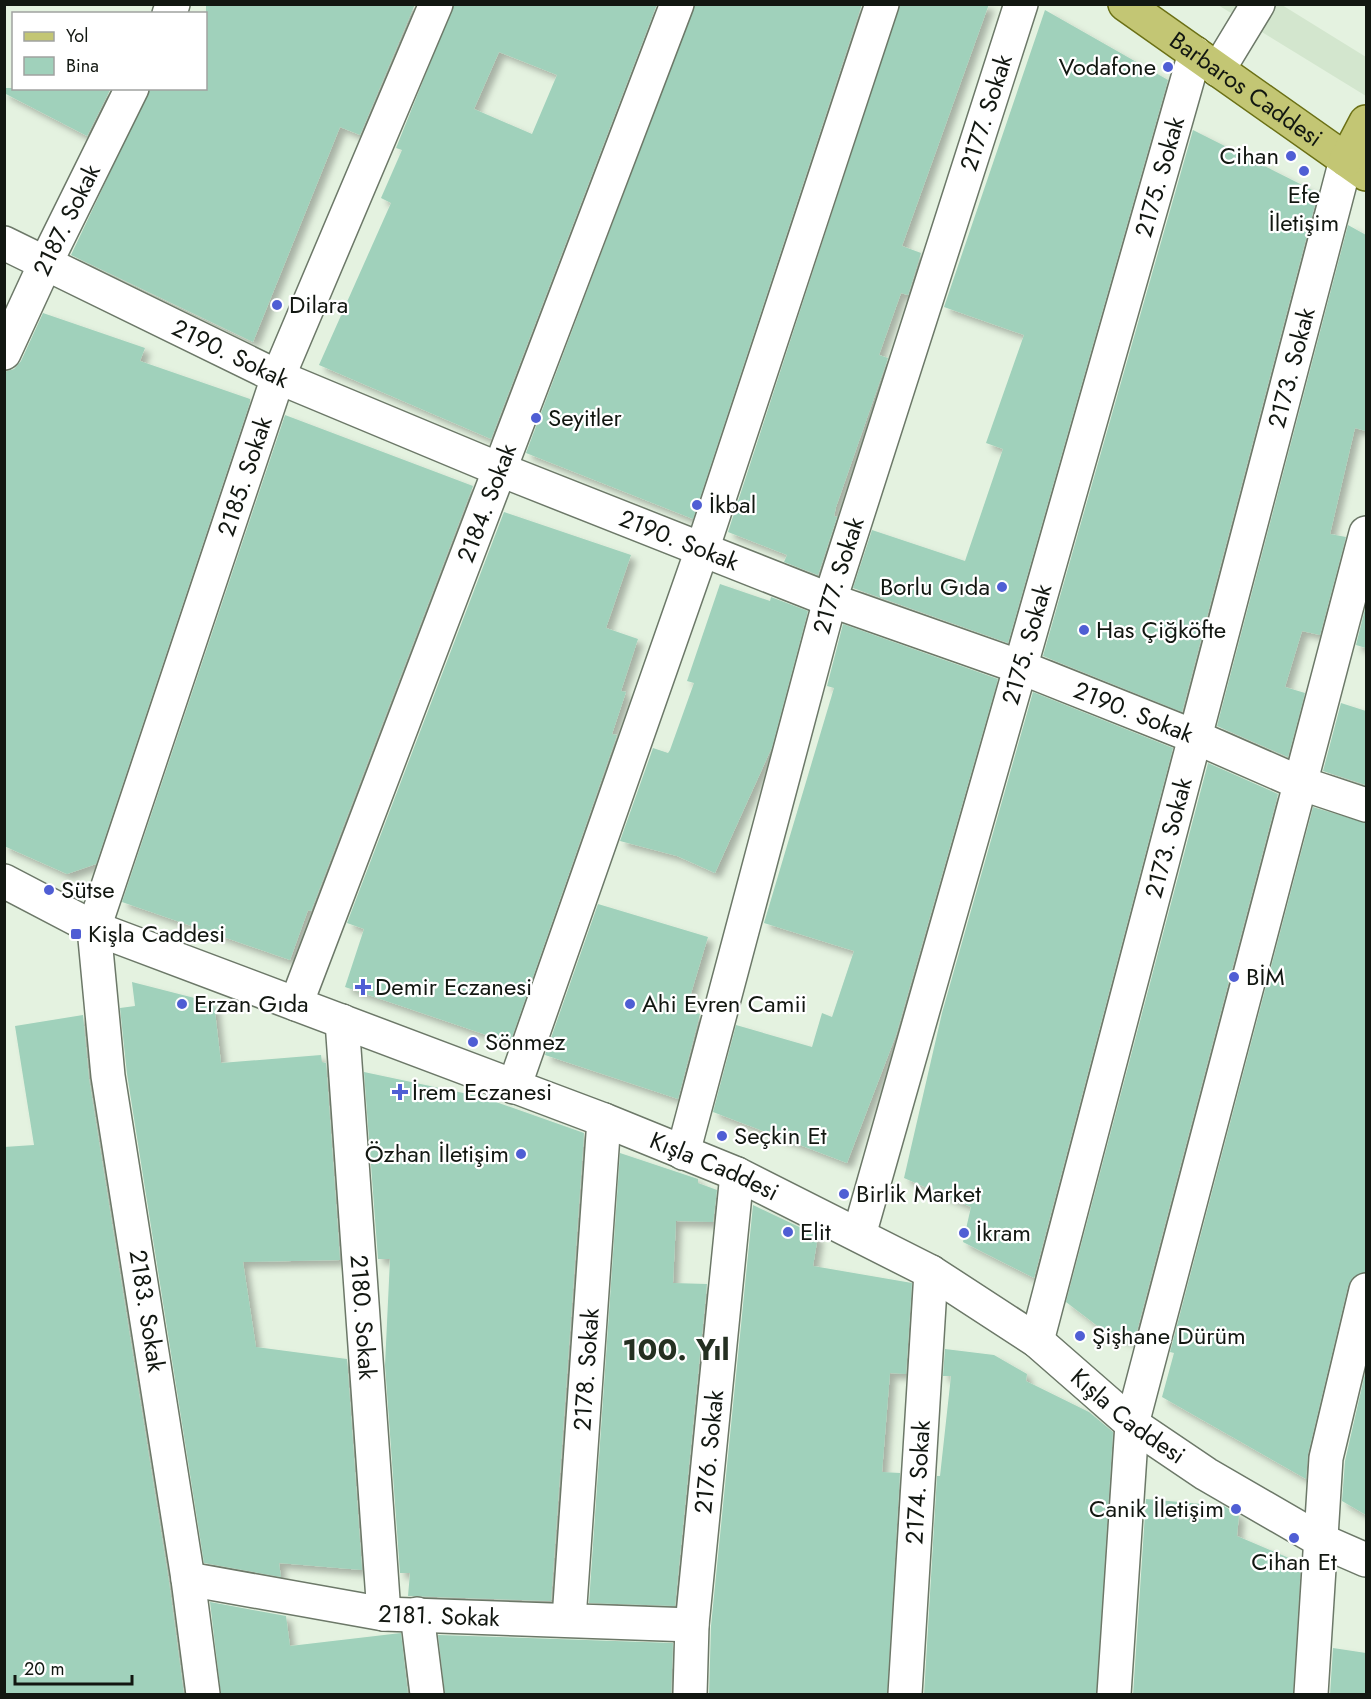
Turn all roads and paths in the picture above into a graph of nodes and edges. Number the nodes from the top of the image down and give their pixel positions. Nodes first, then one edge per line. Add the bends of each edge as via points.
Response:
1 (436, 4) edge
2 (677, 4) edge
3 (882, 4) edge
4 (1021, 4) edge
5 (1125, 4) edge
6 (1258, 4) edge
7 (1207, 62) junction
8 (131, 90) edge
9 (1366, 122) edge
10 (1356, 167) edge
11 (4, 243) edge
12 (46, 262) junction
13 (4, 353) edge
14 (278, 377) junction
15 (501, 470) junction
16 (1366, 533) edge
17 (702, 550) junction
18 (830, 600) junction
19 (1020, 667) junction
20 (1193, 736) junction
21 (1300, 783) junction
22 (1366, 805) edge
23 (4, 881) edge
24 (94, 927) junction
25 (296, 1004) junction
26 (342, 1021) junction
27 (514, 1087) junction
28 (604, 1120) junction
29 (683, 1153) junction
30 (737, 1174) junction
31 (859, 1235) junction
32 (931, 1272) junction
33 (1366, 1290) edge
34 (1037, 1341) junction
35 (1132, 1424) junction
36 (1320, 1540) junction
37 (1366, 1560) edge
38 (188, 1579) junction
39 (384, 1614) junction
40 (417, 1614) junction
41 (569, 1619) junction
42 (692, 1625) junction
43 (203, 1695) edge
44 (427, 1695) edge
45 (690, 1695) edge
46 (905, 1695) edge
47 (1113, 1695) edge
48 (1311, 1695) edge

1 - 14 street, 2185. Sokak
2 - 15 street, 2184. Sokak
3 - 17 street
4 - 18 street, 2177. Sokak
5 - 7 main road, Barbaros Caddesi
6 - 7 street, 2175. Sokak
7 - 10 main road, Barbaros Caddesi
7 - 19 street, 2175. Sokak
8 - 12 street, 2187. Sokak
9 - 10 main road
10 - 20 street, 2173. Sokak
11 - 12 street, 2190. Sokak
12 - 13 street, 2187. Sokak
12 - 14 street, 2190. Sokak
14 - 15 street, 2190. Sokak
14 - 24 street, 2185. Sokak
15 - 17 street, 2190. Sokak
15 - 25 street, 2184. Sokak
16 - 21 street
17 - 18 street, 2190. Sokak
17 - 27 street
18 - 19 street, 2190. Sokak
18 - 29 street, 2177. Sokak
19 - 20 street, 2190. Sokak
19 - 31 street, 2175. Sokak
20 - 21 street, 2190. Sokak
20 - 34 street, 2173. Sokak
21 - 22 street, 2190. Sokak
21 - 35 street
23 - 24 street, Kışla Caddesi
24 - 25 street, Kışla Caddesi
24 - 38 street, 2183. Sokak via 108,1076
25 - 26 street, Kışla Caddesi
26 - 27 street, Kışla Caddesi
26 - 39 street, 2180. Sokak
27 - 28 street, Kışla Caddesi
28 - 29 street, Kışla Caddesi
28 - 41 street, 2178. Sokak
29 - 30 street, Kışla Caddesi
30 - 31 street, Kışla Caddesi
30 - 42 street, 2176. Sokak
31 - 32 street, Kışla Caddesi
32 - 34 street, Kışla Caddesi
32 - 46 street, 2174. Sokak
33 - 36 street via 1326,1458
34 - 35 street, Kışla Caddesi
35 - 36 street, Kışla Caddesi via 1206,1474
35 - 47 street
36 - 37 street, Kışla Caddesi
36 - 48 street
38 - 39 street, 2181. Sokak
38 - 43 street, 2183. Sokak
39 - 40 street, 2181. Sokak
40 - 41 street, 2181. Sokak
40 - 44 street
41 - 42 street, 2181. Sokak
42 - 45 street, 2176. Sokak

